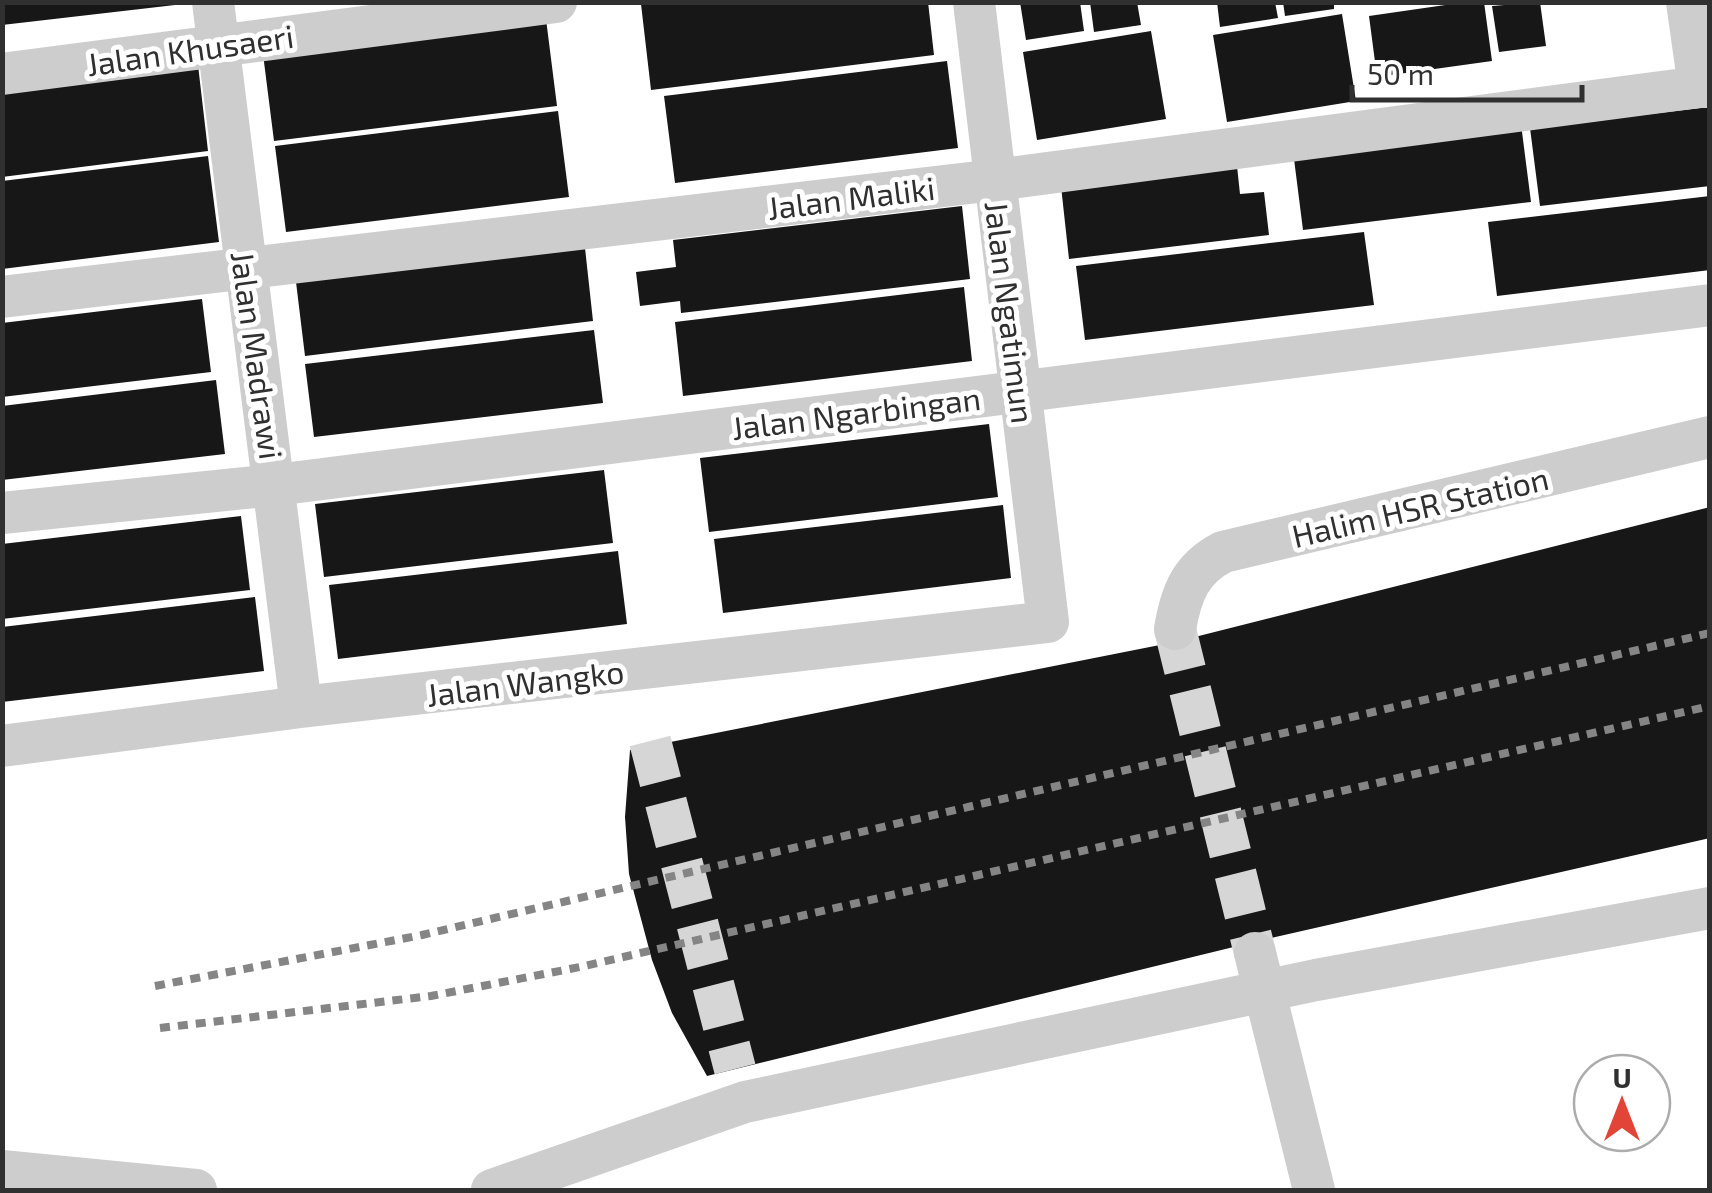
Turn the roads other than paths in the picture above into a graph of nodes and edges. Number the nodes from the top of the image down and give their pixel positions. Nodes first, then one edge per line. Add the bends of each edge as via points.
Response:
1 (556, 2) edge
2 (974, 2) edge
3 (1687, 2) edge
4 (216, 23) edge
5 (2, 74) edge
6 (1704, 87) edge
7 (994, 180) junction
8 (246, 269) junction
9 (2, 298) edge
10 (1710, 305) edge
11 (1022, 391) junction
12 (1710, 438) edge
13 (275, 486) junction
14 (2, 514) edge
15 (1048, 622) joint
16 (1176, 629) tunnel mouth
17 (301, 707) junction
18 (2, 746) edge
19 (1710, 908) edge
20 (1260, 972) junction
21 (740, 1086) junction
22 (2, 1171) edge
23 (196, 1190) edge
24 (492, 1190) edge
25 (565, 1190) edge
26 (1314, 1190) edge

1 - 4 street, Jalan Khusaeri
2 - 7 street, Jalan Ngatimun
3 - 6 street
4 - 5 street, Jalan Khusaeri
4 - 8 street, Jalan Madrawi
6 - 7 street, Jalan Maliki
7 - 8 street, Jalan Maliki
7 - 11 street, Jalan Ngatimun
8 - 9 street, Jalan Maliki
8 - 13 street, Jalan Madrawi
10 - 11 street, Jalan Ngarbingan
11 - 13 street, Jalan Ngarbingan
11 - 15 street, Jalan Ngatimun
12 - 16 street, Halim HSR Station via 1223,552 1196,570 1180,601
13 - 14 street, Jalan Ngarbingan
13 - 17 street, Jalan Madrawi
15 - 17 street, Jalan Wangko
17 - 18 street, Jalan Wangko
19 - 20 street
20 - 21 street
20 - 26 street
21 - 24 street
21 - 25 street via 687,1150
22 - 23 street

